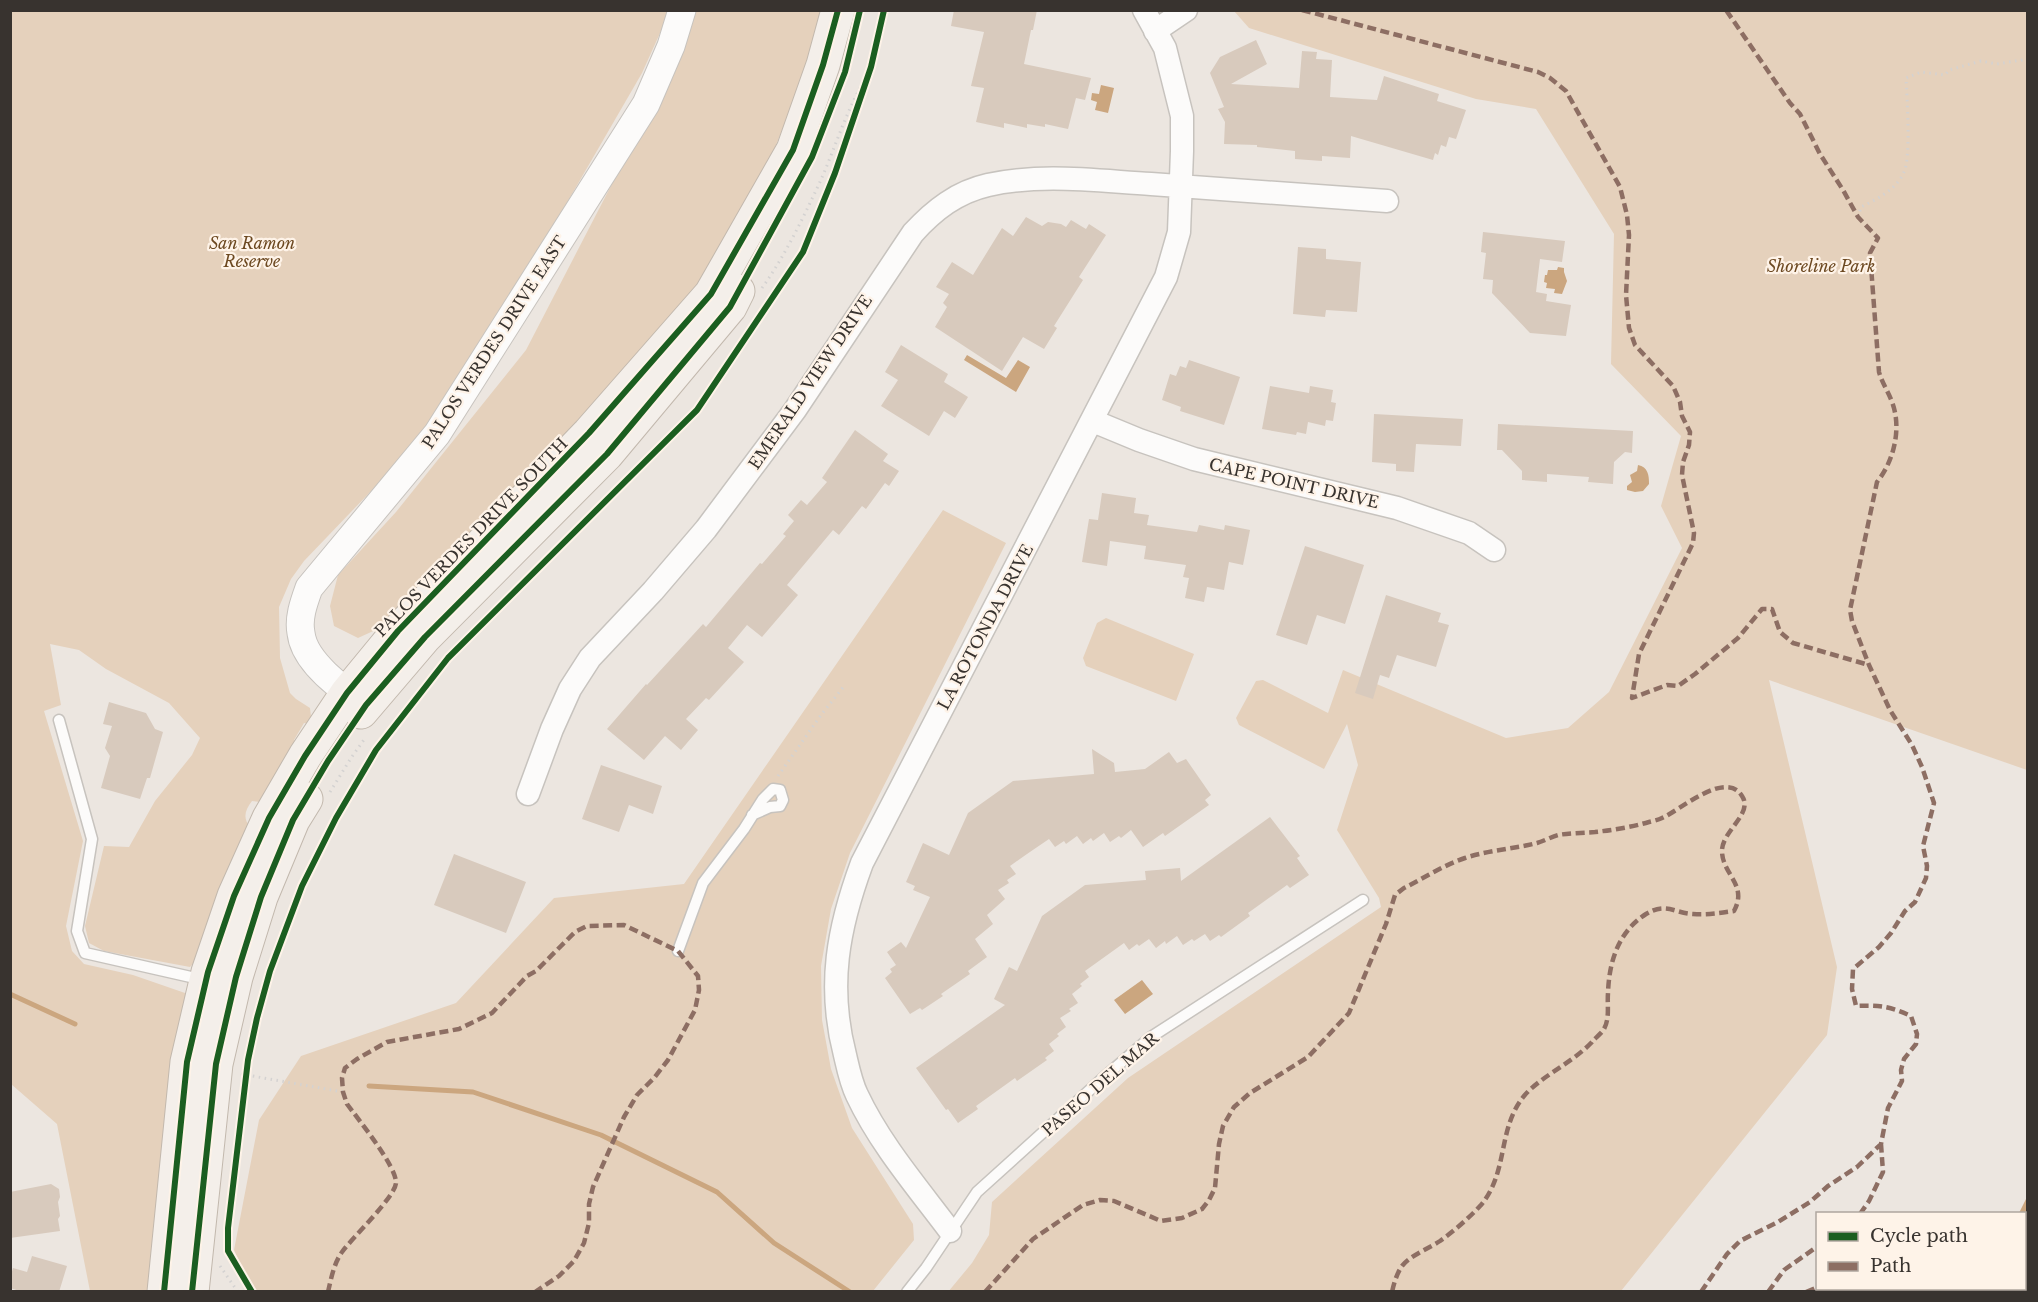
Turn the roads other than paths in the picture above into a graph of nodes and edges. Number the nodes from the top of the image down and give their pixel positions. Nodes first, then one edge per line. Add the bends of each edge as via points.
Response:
1 (682, 10) edge
2 (838, 10) edge
3 (860, 10) edge
4 (1144, 10) edge
5 (1186, 10) edge
6 (1155, 31) junction
7 (1182, 186) junction
8 (1387, 201) dead end
9 (1093, 421) junction
10 (1494, 550) dead end
11 (361, 710) junction
12 (59, 720) dead end
13 (528, 794) dead end
14 (752, 815) junction
15 (1362, 900) dead end
16 (678, 951) dead end
17 (206, 981) junction
18 (950, 1231) junction
19 (164, 1292) edge
20 (192, 1292) edge
21 (907, 1292) edge

1 - 11 street, PALOS VERDES DRIVE EAST via 646,104 437,434 309,588 300,624 304,646
2 - 11 main road, PALOS VERDES DRIVE SOUTH via 793,150 711,294 589,433 398,631
3 - 11 main road, PALOS VERDES DRIVE SOUTH via 845,72 812,157 730,307 607,454 424,637
4 - 6 street, LA ROTONDA DRIVE
5 - 6 street
6 - 7 street, LA ROTONDA DRIVE via 1165,48 1182,116
7 - 8 street, EMERALD VIEW DRIVE
7 - 9 street, LA ROTONDA DRIVE via 1179,232 1166,277
7 - 13 street, EMERALD VIEW DRIVE via 1078,179 1018,181 966,192 929,215 874,289 795,410 706,529 590,658 570,689
9 - 10 street, CAPE POINT DRIVE via 1194,459 1397,508 1469,533
9 - 18 street, LA ROTONDA DRIVE via 862,863 840,936 836,965 838,1029 855,1092 900,1166
11 - 17 main road, PALOS VERDES DRIVE SOUTH via 305,756 269,818 234,896
11 - 20 main road, PALOS VERDES DRIVE SOUTH via 293,820 261,897 236,976 216,1064
12 - 17 lane via 92,839 77,931 84,953
14 - 14 lane via 773,789 780,790 780,806
14 - 16 lane via 703,884
15 - 18 lane, PASEO DEL MAR via 1151,1037 977,1192
17 - 19 main road, PALOS VERDES DRIVE SOUTH via 187,1062
18 - 21 lane, PASEO DEL MAR

